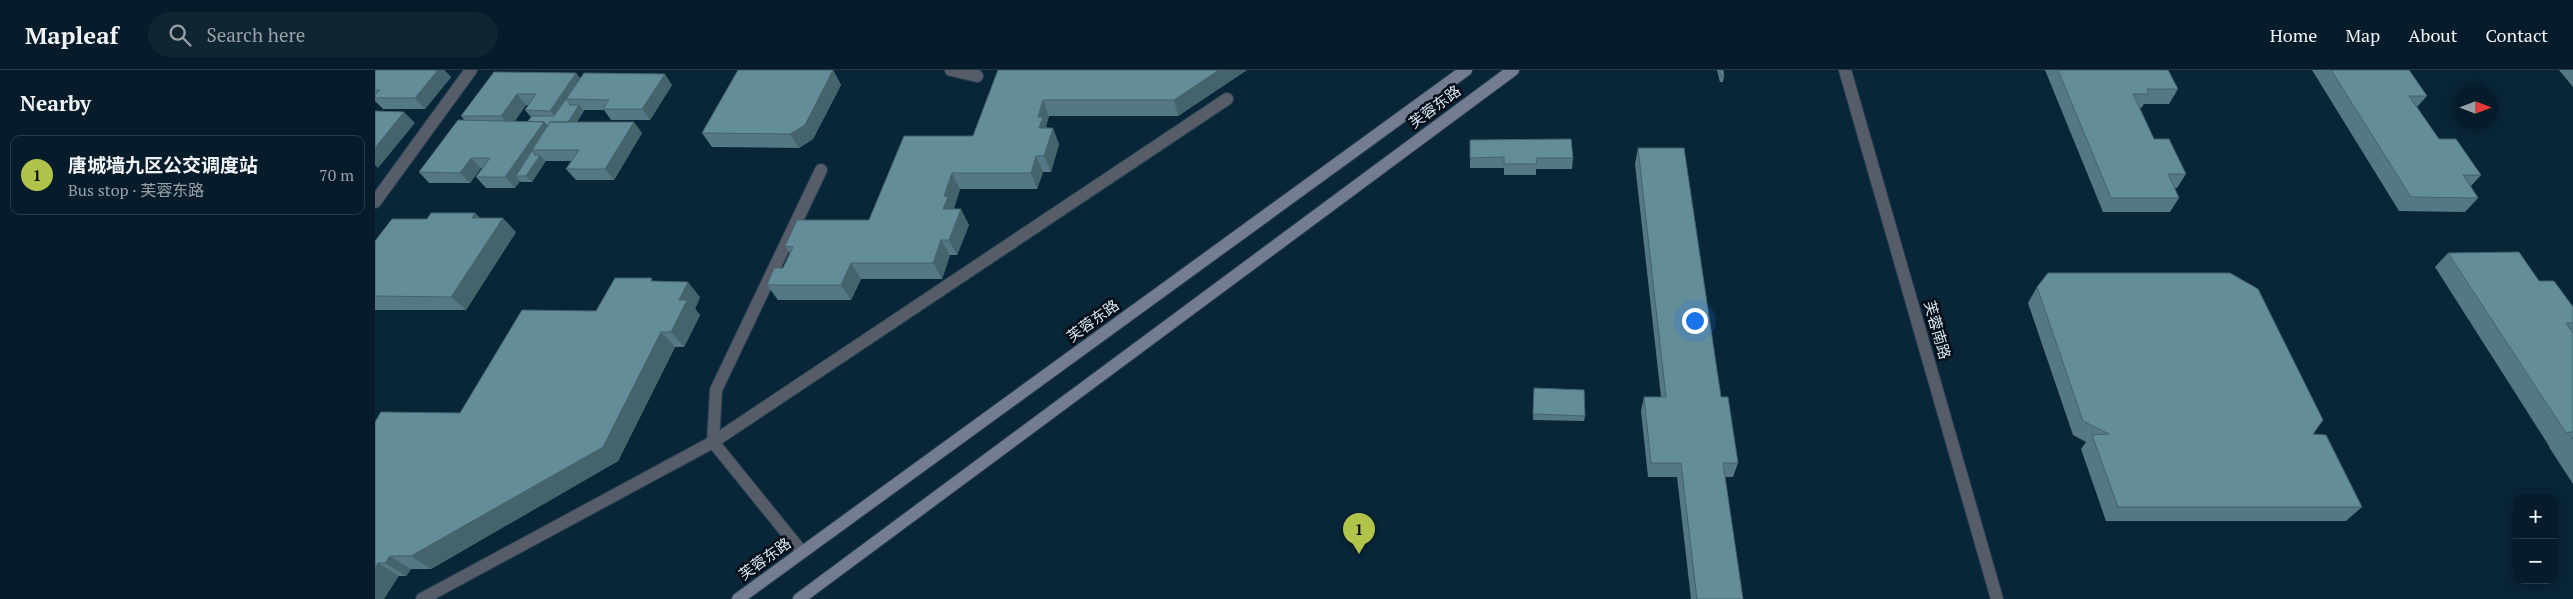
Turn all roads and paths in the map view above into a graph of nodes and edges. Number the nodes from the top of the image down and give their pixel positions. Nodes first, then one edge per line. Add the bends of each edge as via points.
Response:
1 (471, 70) edge
2 (951, 70) edge
3 (1466, 70) edge
4 (1513, 70) edge
5 (1845, 70) edge
6 (977, 76) dead end
7 (1227, 99) dead end
8 (821, 170) dead end
9 (375, 202) edge
10 (713, 442) junction
11 (802, 552) junction
12 (422, 599) edge
13 (738, 599) edge
14 (799, 599) edge
15 (1997, 599) edge

1 - 9 street
2 - 6 street
3 - 11 main road, 芙蓉东路
4 - 14 main road, 芙蓉东路
5 - 15 street, 芙蓉南路
7 - 10 street
8 - 10 street via 715,390
10 - 11 street
10 - 12 street
11 - 13 main road, 芙蓉东路

